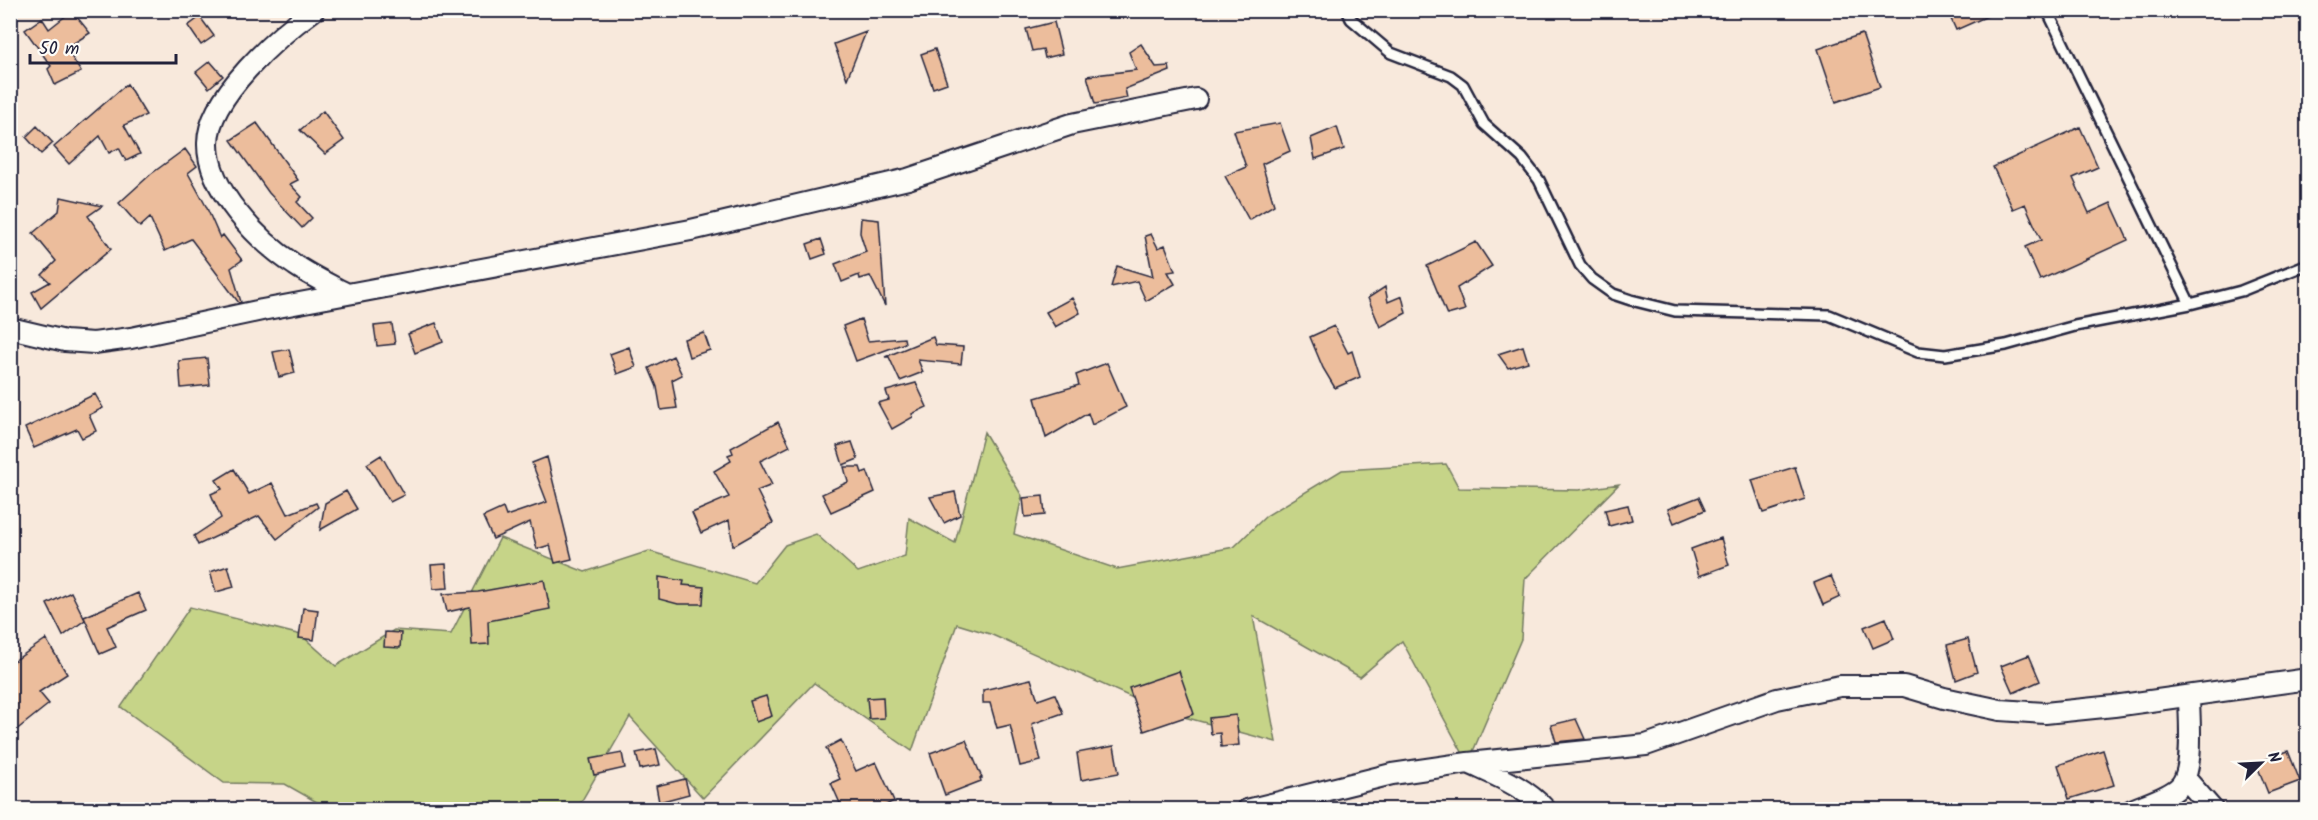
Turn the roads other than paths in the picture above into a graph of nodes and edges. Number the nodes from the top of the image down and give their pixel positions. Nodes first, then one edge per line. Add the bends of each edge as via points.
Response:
1 (314, 10) edge
2 (1347, 10) edge
3 (2048, 10) edge
4 (1196, 99) dead end
5 (2307, 264) edge
6 (347, 294) junction
7 (2190, 304) junction
8 (10, 328) edge
9 (2307, 679) edge
10 (2189, 696) junction
11 (1468, 763) junction
12 (2185, 778) junction
13 (1247, 810) edge
14 (1546, 810) edge
15 (2132, 810) edge
16 (2213, 810) edge

1 - 6 street via 287,29 253,62 218,108 208,141 211,170 232,205 266,244 295,266
2 - 7 lane via 1391,53 1451,76 1463,85 1484,124 1522,158 1539,180 1580,265 1599,284 1631,300 1675,311 1829,315 1918,352 1945,355
3 - 7 lane
4 - 6 street via 1072,124 908,179 691,230
5 - 7 lane via 2241,291
6 - 8 street via 94,343 64,341
9 - 10 street
10 - 11 street via 2045,713 2000,710 1904,686 1840,686 1777,699 1646,745
10 - 12 street
11 - 13 street via 1392,774
11 - 14 street via 1521,787
12 - 15 street via 2179,788
12 - 16 street

